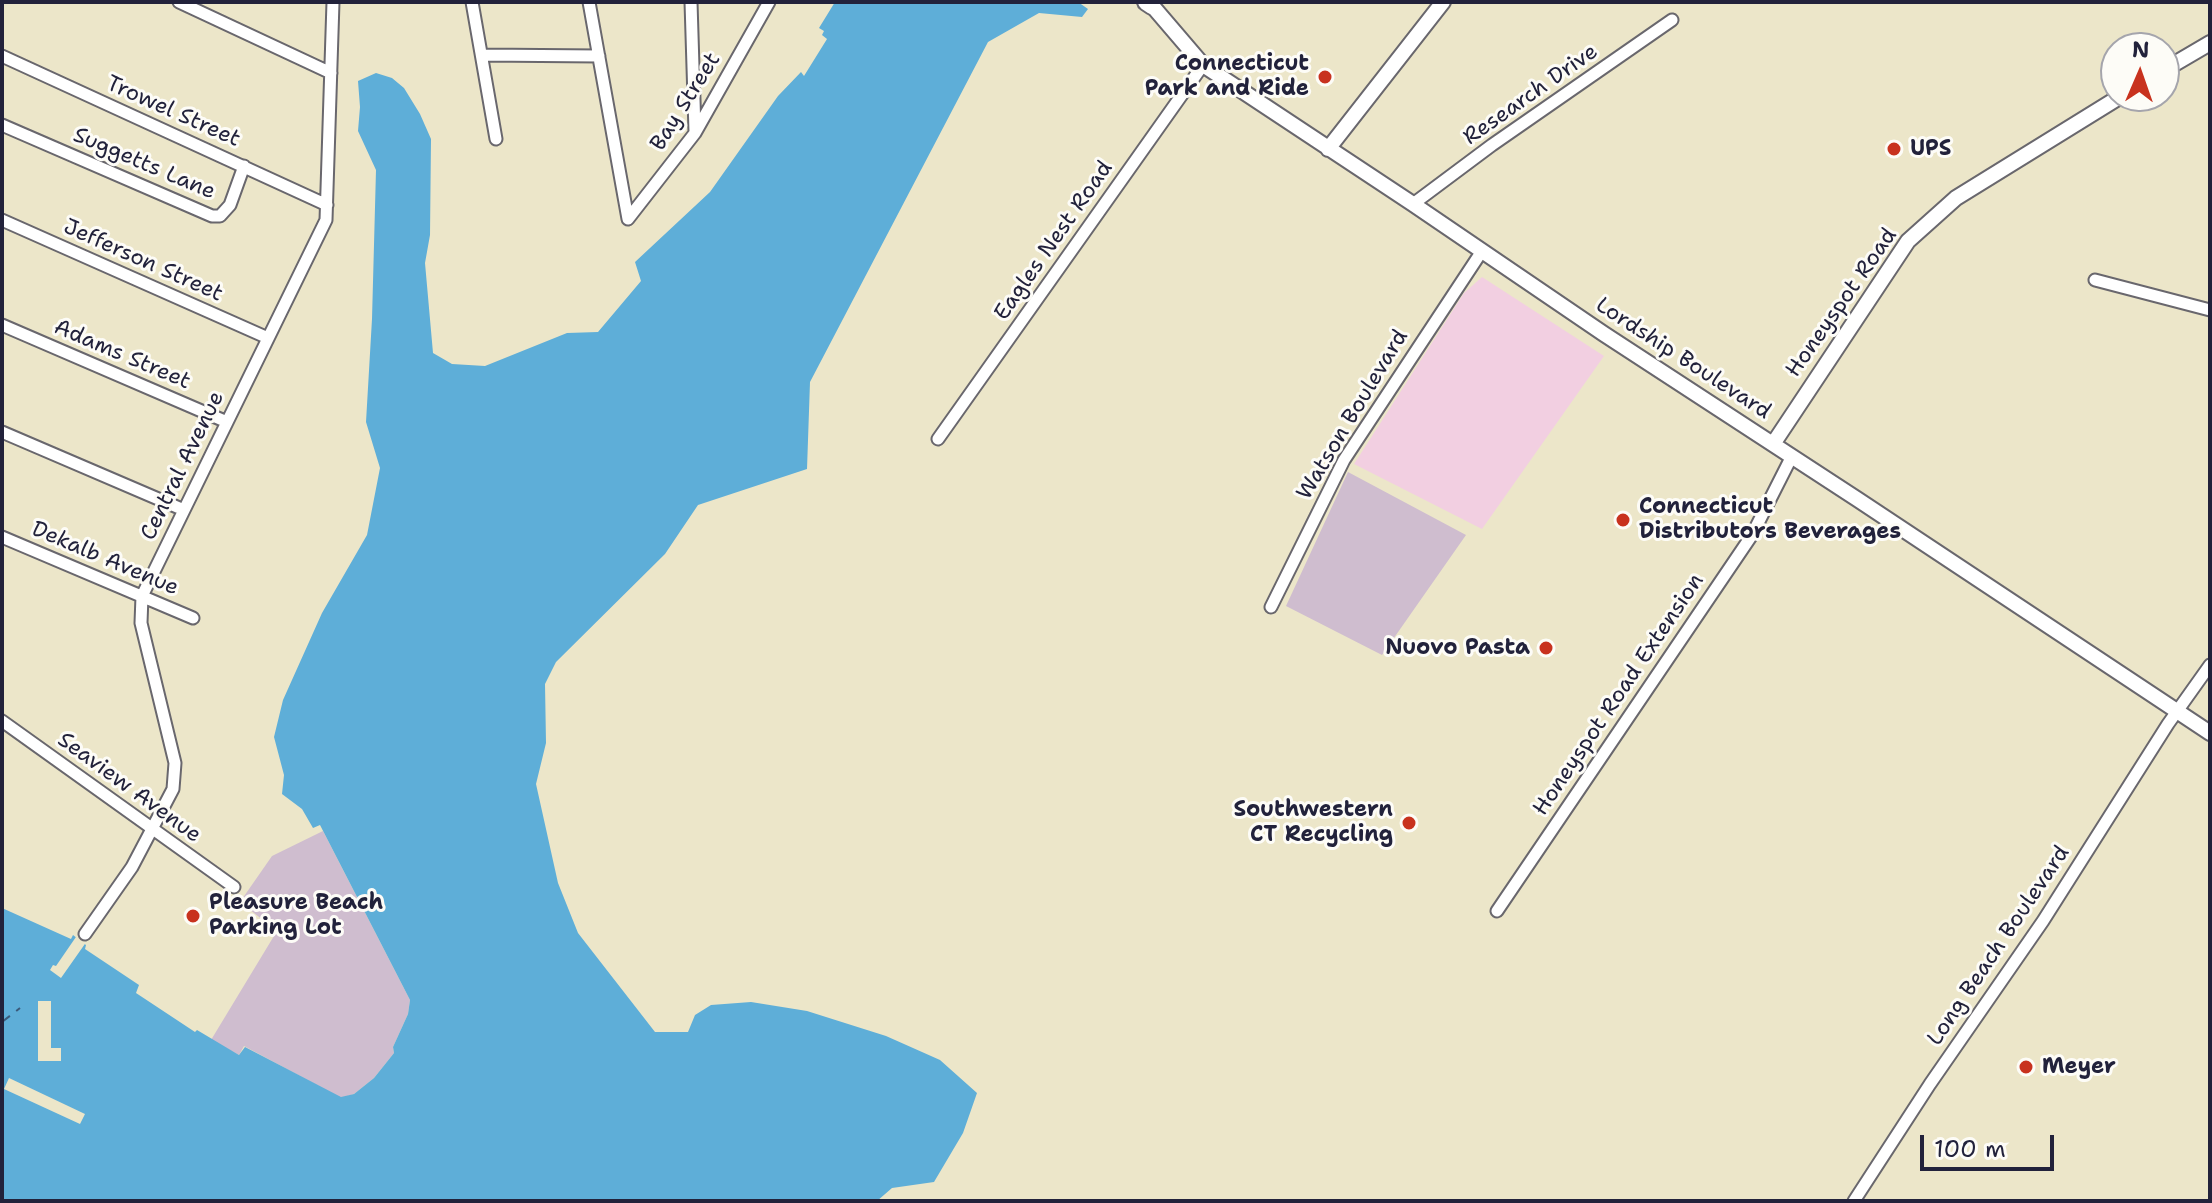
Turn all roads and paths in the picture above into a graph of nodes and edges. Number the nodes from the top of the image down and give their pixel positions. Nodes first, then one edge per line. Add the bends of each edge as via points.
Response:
1 (179, 2) edge
2 (333, 2) edge
3 (472, 2) edge
4 (589, 2) edge
5 (691, 2) edge
6 (769, 2) edge
7 (1443, 2) edge
8 (1149, 3) edge
9 (1672, 20) dead end
10 (2210, 43) edge
11 (483, 55) junction
12 (2, 56) edge
13 (599, 56) junction
14 (2180, 61) edge
15 (1203, 65) junction
16 (331, 73) junction
17 (2100, 109) edge
18 (2, 125) edge
19 (695, 133) junction
20 (496, 139) dead end
21 (1328, 149) junction
22 (244, 166) junction
23 (1413, 204) junction
24 (327, 205) junction
25 (2, 220) edge
26 (1482, 251) junction
27 (2095, 280) dead end
28 (2210, 310) edge
29 (2, 325) edge
30 (268, 338) junction
31 (227, 422) junction
32 (2, 432) edge
33 (938, 439) dead end
34 (1773, 444) junction
35 (1792, 456) junction
36 (184, 510) junction
37 (2, 537) edge
38 (142, 596) junction
39 (1271, 607) dead end
40 (193, 618) dead end
41 (2210, 665) edge
42 (2177, 712) junction
43 (2, 721) edge
44 (2210, 733) edge
45 (151, 829) junction
46 (234, 887) dead end
47 (1497, 911) dead end
48 (85, 934) dead end
49 (1854, 1201) edge

1 - 16 street
2 - 16 street, Central Avenue
3 - 11 street
4 - 13 street
5 - 19 street
6 - 19 street, Bay Street
7 - 21 main road
8 - 15 main road, Lordship Boulevard
9 - 23 street, Research Drive
10 - 14 main road
11 - 13 street
11 - 20 street
12 - 22 street, Trowel Street
13 - 19 street, Bay Street via 628,219
15 - 21 main road, Lordship Boulevard
15 - 33 street, Eagles Nest Road
16 - 24 street, Central Avenue
17 - 34 main road, Honeyspot Road via 1956,198 1908,241
18 - 22 street, Suggetts Lane via 212,216 220,216 230,205
21 - 23 main road, Lordship Boulevard
22 - 24 street, Trowel Street
23 - 26 main road, Lordship Boulevard
24 - 30 street, Central Avenue via 326,220
25 - 30 street, Jefferson Street
26 - 34 main road, Lordship Boulevard
26 - 39 street, Watson Boulevard via 1344,460
27 - 28 street
29 - 31 street, Adams Street
30 - 31 street, Central Avenue
31 - 36 street, Central Avenue
32 - 36 street
34 - 35 main road, Lordship Boulevard
35 - 42 main road, Lordship Boulevard
35 - 47 street, Honeyspot Road Extension via 1752,535
36 - 38 street, Central Avenue
37 - 38 street, Dekalb Avenue
38 - 40 street, Dekalb Avenue
38 - 45 street, Central Avenue via 141,623 175,763 173,789
41 - 42 street, Long Beach Boulevard
42 - 44 main road, Lordship Boulevard
42 - 49 street, Long Beach Boulevard
43 - 45 street, Seaview Avenue
45 - 46 street, Seaview Avenue
45 - 48 street, Central Avenue via 132,867

